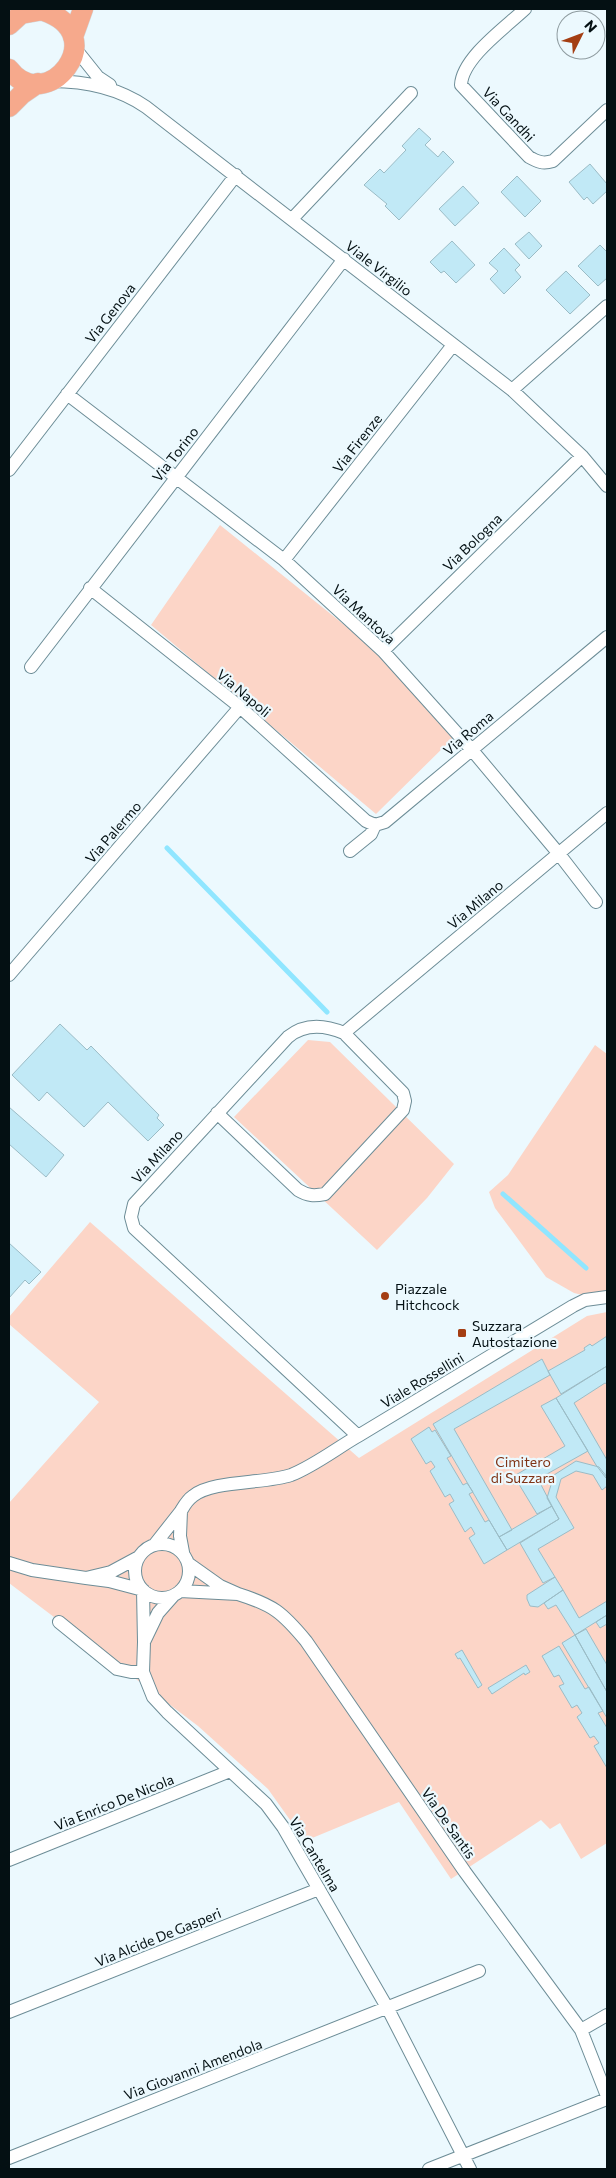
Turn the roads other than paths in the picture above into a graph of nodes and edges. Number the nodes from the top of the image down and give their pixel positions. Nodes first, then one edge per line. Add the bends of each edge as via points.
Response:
1 (82, 9) edge
2 (525, 9) edge
3 (42, 10) edge
4 (9, 25) edge
5 (73, 42) junction
6 (9, 69) edge
7 (44, 82) junction
8 (118, 91) junction
9 (411, 92) dead end
10 (9, 107) edge
11 (607, 110) edge
12 (236, 175) junction
13 (292, 219) junction
14 (344, 259) junction
15 (607, 306) edge
16 (453, 345) junction
17 (512, 390) junction
18 (67, 394) junction
19 (582, 456) junction
20 (9, 470) edge
21 (175, 478) junction
22 (607, 486) edge
23 (284, 560) junction
24 (90, 588) junction
25 (607, 637) edge
26 (383, 650) junction
27 (30, 667) dead end
28 (240, 707) junction
29 (472, 750) junction
30 (607, 813) edge
31 (375, 824) junction
32 (350, 851) dead end
33 (559, 854) junction
34 (596, 902) dead end
35 (9, 975) edge
36 (344, 1034) junction
37 (217, 1113) junction
38 (607, 1298) edge
39 (358, 1436) junction
40 (181, 1511) junction
41 (155, 1544) junction
42 (182, 1552) junction
43 (138, 1558) junction
44 (9, 1563) edge
45 (188, 1564) junction
46 (86, 1578) junction
47 (142, 1590) junction
48 (177, 1594) junction
49 (238, 1594) junction
50 (59, 1622) dead end
51 (144, 1642) junction
52 (143, 1672) junction
53 (230, 1771) junction
54 (9, 1860) edge
55 (318, 1889) junction
56 (479, 1971) dead end
57 (388, 2008) junction
58 (9, 2012) edge
59 (607, 2015) edge
60 (581, 2030) junction
61 (607, 2097) edge
62 (464, 2155) junction
63 (9, 2158) edge
64 (429, 2169) edge
65 (470, 2169) edge

1 - 5 main road
2 - 11 street, Via Gandhi via 470,61 460,84 529,157 538,162 553,161
3 - 4 main road via 21,14
3 - 5 main road via 64,21
5 - 7 main road via 71,63 64,73
5 - 8 street, Viale Virgilio via 98,77
6 - 7 main road via 22,80
7 - 8 street, Viale Virgilio via 79,82
7 - 10 main road via 22,94
8 - 12 street, Viale Virgilio via 146,106
9 - 13 street
12 - 13 street, Viale Virgilio
12 - 18 street, Via Genova
13 - 14 street, Viale Virgilio
14 - 16 street, Viale Virgilio
14 - 21 street, Via Torino
15 - 17 street
16 - 17 street, Viale Virgilio
16 - 23 street, Via Firenze
17 - 19 street, Viale Virgilio
18 - 20 street, Via Genova
18 - 21 street, Via Mantova
19 - 22 street, Viale Virgilio
19 - 26 street, Via Bologna
21 - 23 street, Via Mantova
21 - 24 street, Via Torino
23 - 26 street, Via Mantova
24 - 27 street, Via Torino
24 - 28 street, Via Napoli
25 - 29 street, Via Roma
26 - 29 street, Via Mantova
28 - 31 street, Via Napoli via 366,820
28 - 35 street, Via Palermo
29 - 31 street, Via Roma via 385,822
29 - 33 street, Via Mantova
30 - 33 street, Via Milano
31 - 32 street, Via Roma via 371,834
33 - 34 street, Via Mantova
33 - 36 street, Via Milano
36 - 37 street, Via Milano via 321,1026 296,1031
36 - 37 street via 403,1093 405,1103 403,1110 325,1194 305,1195 298,1190
37 - 39 street, Via Milano via 134,1204 131,1217 134,1228
38 - 39 street, Viale Rossellini via 585,1300 573,1306
39 - 40 street via 292,1474 228,1485 193,1495
40 - 41 street
40 - 42 street
41 - 42 street via 168,1544
41 - 43 street
42 - 45 street
43 - 46 street via 111,1572
43 - 47 street via 135,1576
44 - 46 street
45 - 48 street via 189,1577
45 - 49 street
46 - 47 street
47 - 48 street via 156,1597
47 - 51 street
48 - 49 street
48 - 51 street via 158,1613
49 - 60 street, Via De Santis via 278,1610 306,1641 465,1872
50 - 52 street via 117,1669
51 - 52 street
52 - 53 street, Via Cantelma via 153,1697
53 - 54 street, Via Enrico De Nicola
53 - 55 street, Via Cantelma via 266,1804
55 - 57 street, Via Cantelma
55 - 58 street, Via Alcide De Gasperi
56 - 57 street, Via Giovanni Amendola
57 - 62 street, Via Cantelma
57 - 63 street, Via Giovanni Amendola
59 - 60 street
60 - 61 street, Via De Santis
61 - 62 street
62 - 64 street
62 - 65 street, Via Cantelma

